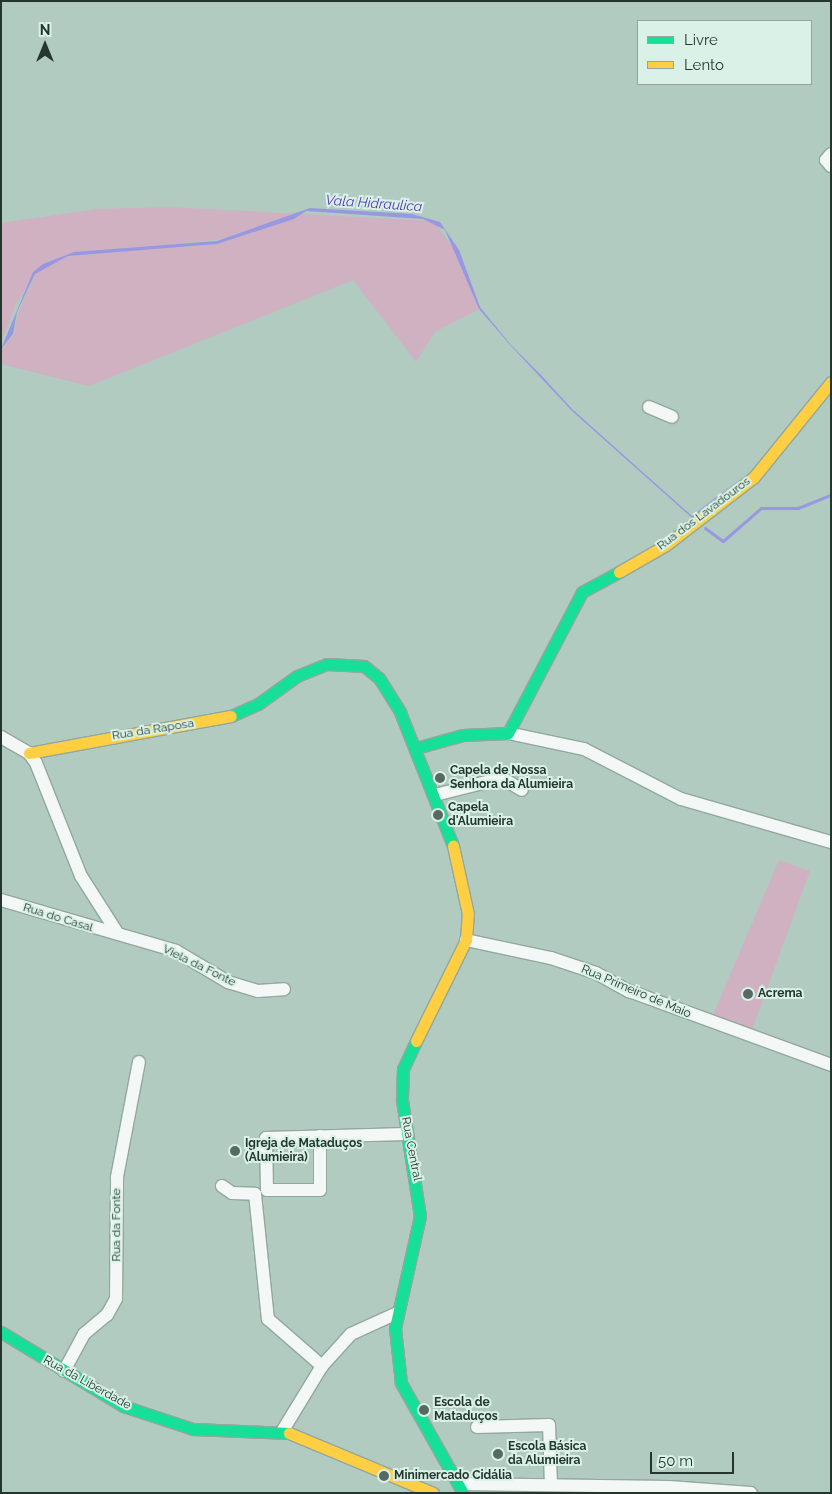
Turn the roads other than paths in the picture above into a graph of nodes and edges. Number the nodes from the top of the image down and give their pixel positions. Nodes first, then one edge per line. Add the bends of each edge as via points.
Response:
1 (831, 154) edge
2 (831, 166) edge
3 (831, 382) edge
4 (649, 407) dead end
5 (672, 417) dead end
6 (508, 733) junction
7 (1, 737) edge
8 (416, 748) junction
9 (29, 752) junction
10 (522, 790) dead end
11 (434, 796) junction
12 (831, 842) edge
13 (1, 900) edge
14 (116, 931) junction
15 (466, 940) junction
16 (284, 989) dead end
17 (139, 1062) dead end
18 (831, 1065) edge
19 (406, 1134) junction
20 (320, 1136) junction
21 (222, 1186) dead end
22 (268, 1190) junction
23 (254, 1194) junction
24 (397, 1314) junction
25 (1, 1332) edge
26 (322, 1366) junction
27 (64, 1371) junction
28 (477, 1427) dead end
29 (283, 1430) junction
30 (551, 1485) junction
31 (462, 1489) edge
32 (434, 1493) edge
33 (751, 1493) edge

1 - 2 street via 826,160
3 - 6 street, Rua dos Lavadouros via 754,477 666,545 582,592
4 - 5 street
6 - 8 street via 463,735
6 - 12 street via 584,749 681,799
7 - 9 street
8 - 9 street, Rua da Raposa via 379,678 364,666 327,664 230,716
8 - 11 street, Rua Central
9 - 14 street via 81,876
10 - 11 street via 502,778
11 - 15 street, Rua Central via 451,837 468,914
13 - 14 street, Rua do Casal via 95,930
14 - 16 street, Viela da Fonte via 176,951 228,982 258,991
15 - 18 street, Rua Primeiro de Maio via 587,970 629,991
15 - 19 street, Rua Central via 403,1069
17 - 27 street, Rua da Fonte via 117,1176 116,1299 107,1315 84,1334
19 - 20 street
19 - 24 street, Rua Central via 418,1181 420,1216 407,1289
20 - 22 street via 320,1190
20 - 22 street via 266,1138
21 - 23 street via 232,1193
22 - 23 street
23 - 26 street via 268,1319
24 - 26 street via 351,1334
24 - 31 street, Rua Central via 402,1383
25 - 27 street, Rua da Liberdade
26 - 29 street
27 - 29 street, Rua da Liberdade via 123,1406 193,1429 247,1434
28 - 30 street via 549,1425
29 - 32 street, Rua da Liberdade
30 - 31 street
30 - 33 street

